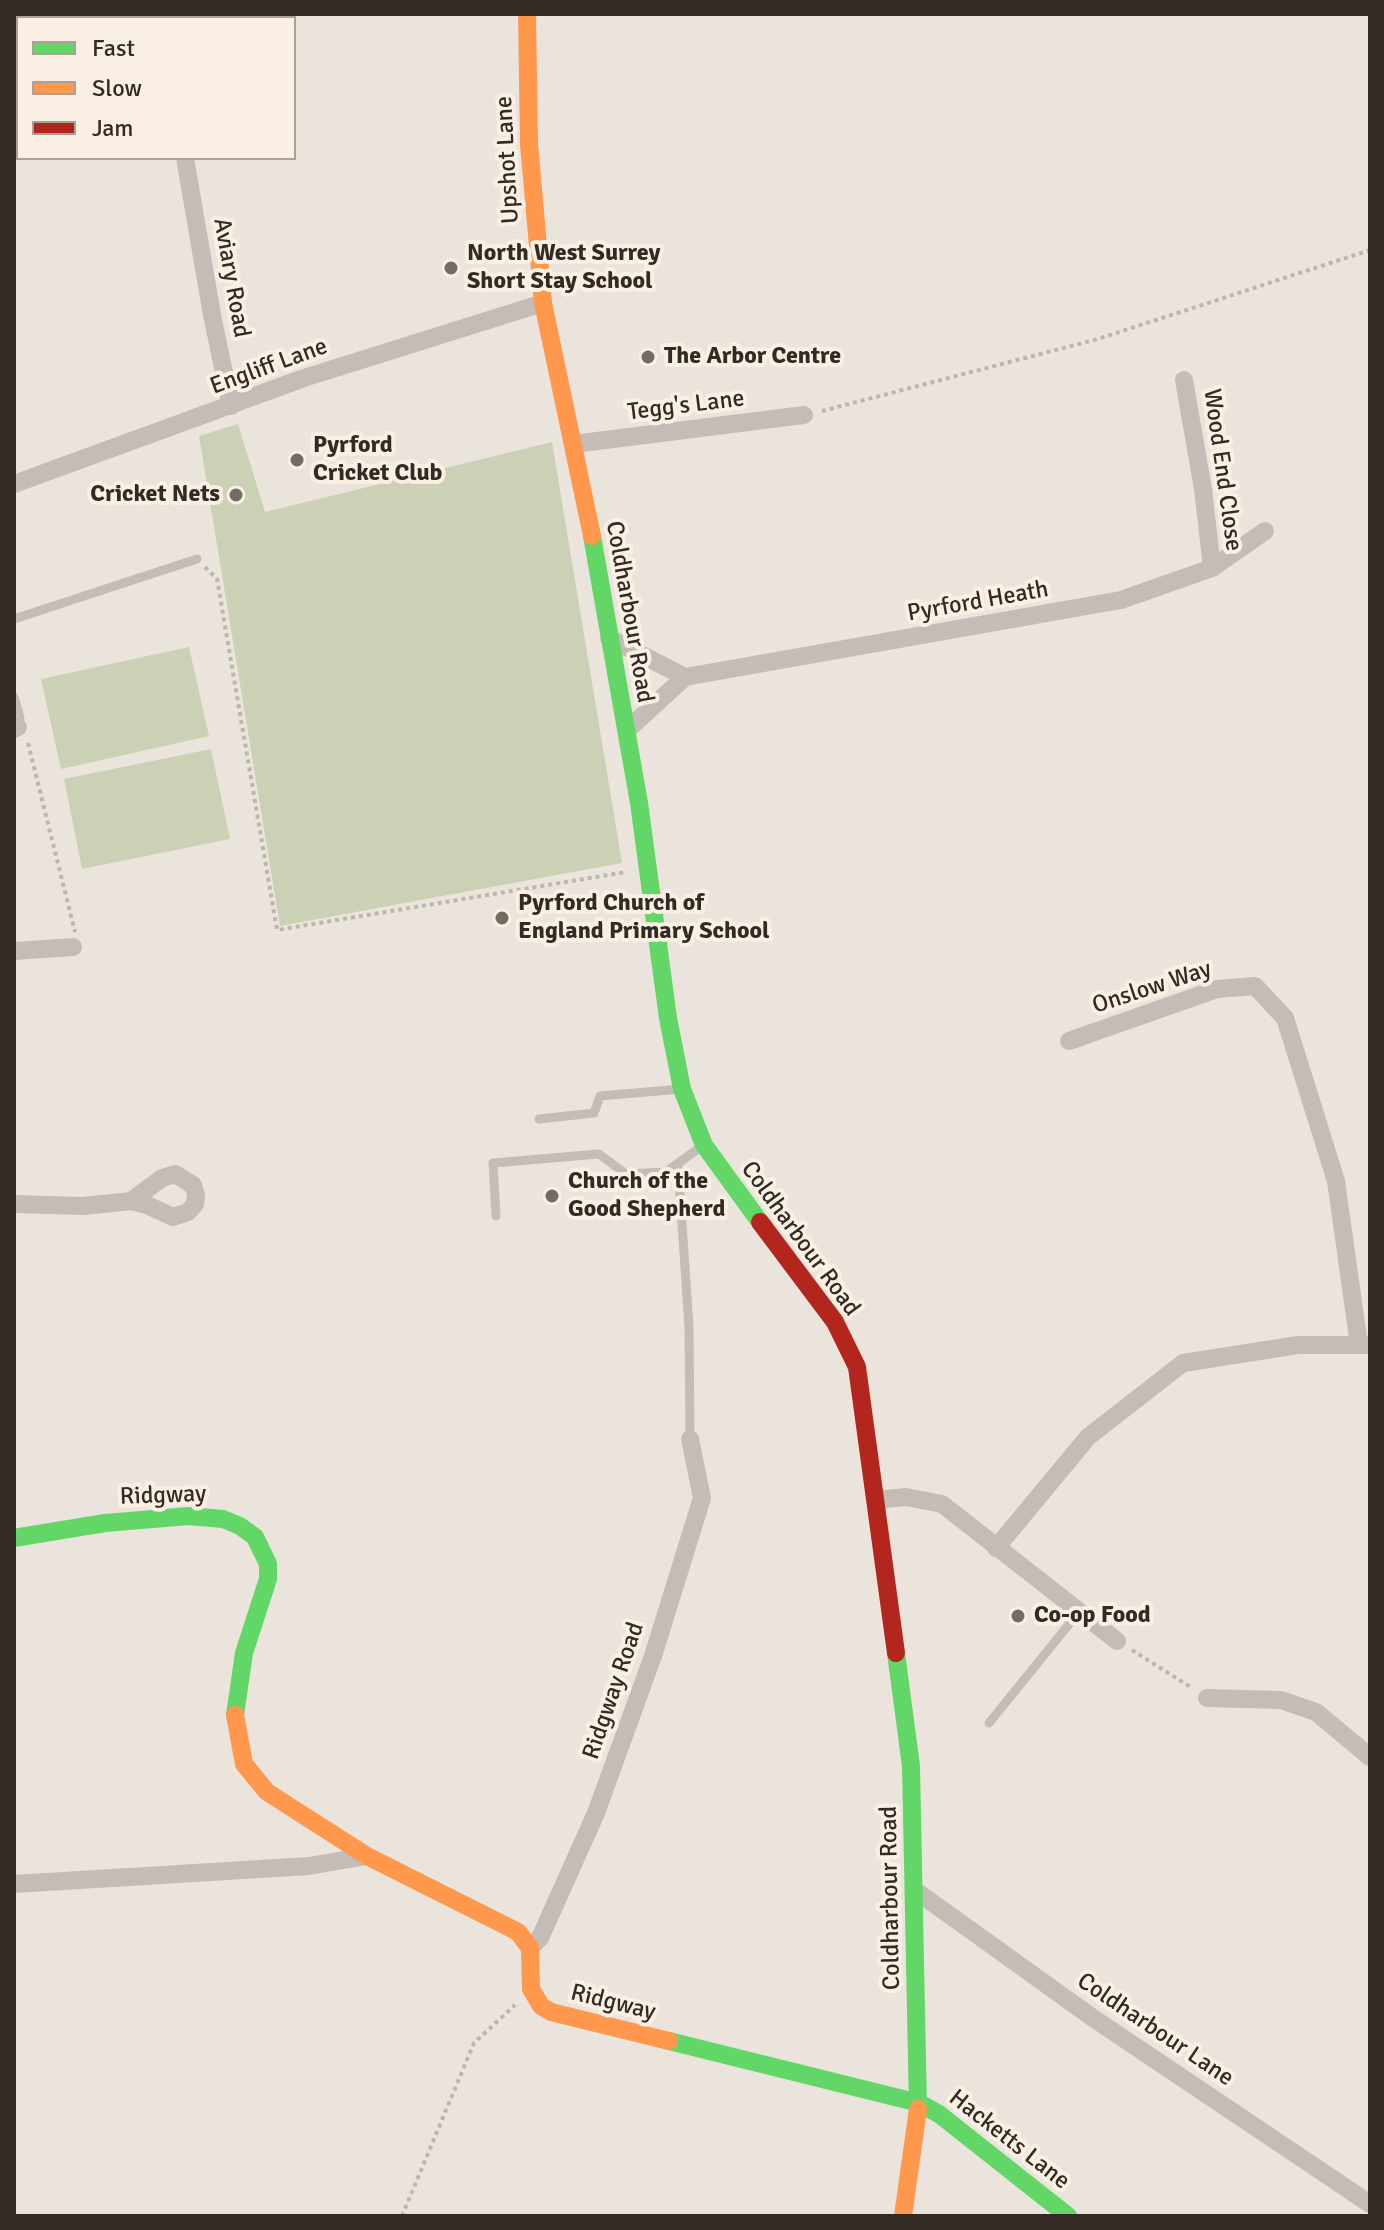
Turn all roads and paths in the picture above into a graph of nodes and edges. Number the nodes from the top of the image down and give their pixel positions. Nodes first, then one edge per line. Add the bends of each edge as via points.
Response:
1 (527, 14) edge
2 (185, 160) edge
3 (1370, 250) edge
4 (543, 303) junction
5 (1184, 380) dead end
6 (231, 406) junction
7 (804, 415) joint
8 (573, 444) junction
9 (14, 484) edge
10 (1265, 531) dead end
11 (197, 559) joint
12 (1212, 568) junction
13 (14, 619) edge
14 (609, 638) junction
15 (685, 677) junction
16 (14, 697) edge
17 (16, 728) edge
18 (626, 731) junction
19 (630, 871) dead end
20 (73, 947) joint
21 (50, 949) junction
22 (14, 951) edge
23 (51, 968) dead end
24 (1069, 1041) dead end
25 (682, 1089) junction
26 (539, 1119) dead end
27 (704, 1145) junction
28 (678, 1164) junction
29 (131, 1201) dead end
30 (14, 1204) edge
31 (496, 1216) dead end
32 (1364, 1345) edge
33 (690, 1439) joint
34 (875, 1500) junction
35 (14, 1538) edge
36 (996, 1548) junction
37 (1079, 1612) junction
38 (1117, 1641) joint
39 (1207, 1698) joint
40 (989, 1723) dead end
41 (1370, 1757) edge
42 (367, 1856) junction
43 (14, 1884) edge
44 (916, 1891) junction
45 (530, 1948) junction
46 (531, 1989) junction
47 (919, 2103) junction
48 (1370, 2204) edge
49 (402, 2216) edge
50 (903, 2216) edge
51 (1068, 2216) edge

1 - 4 main road, Upshot Lane via 529,144
2 - 6 street, Aviary Road
3 - 7 path via 1098,339
4 - 6 street, Engliff Lane
4 - 8 main road, Coldharbour Road
5 - 12 street, Wood End Close
6 - 9 street, Engliff Lane
7 - 8 street, Tegg's Lane
8 - 14 main road, Coldharbour Road
10 - 12 street, Pyrford Heath
11 - 13 lane
11 - 19 path via 217,579 277,930
12 - 15 street, Pyrford Heath via 1121,600
14 - 15 street
14 - 18 main road, Coldharbour Road
15 - 18 street
16 - 17 lane via 20,718
17 - 20 path via 35,762 75,927
18 - 25 main road, Coldharbour Road
20 - 21 street
21 - 22 street
21 - 23 street
24 - 32 street, Onslow Way via 1217,989 1255,986 1285,1018 1336,1181
25 - 26 lane via 600,1096 594,1113
25 - 27 main road, Coldharbour Road
27 - 28 lane
27 - 34 main road, Coldharbour Road via 835,1322 852,1356
28 - 31 lane via 666,1172 626,1174 599,1154 493,1163
28 - 33 lane
29 - 30 street
32 - 36 street via 1298,1345 1183,1363 1088,1437
33 - 45 street, Ridgway Road via 702,1498 662,1627 596,1813 540,1938
34 - 36 street via 906,1497 942,1504
34 - 44 main road, Coldharbour Road via 911,1766
35 - 42 main road, Ridgway via 189,1516 223,1519 255,1537 268,1564 268,1579 236,1689 236,1729 244,1764 267,1792
36 - 37 street
37 - 38 street
37 - 40 lane
38 - 39 path
39 - 41 street via 1281,1700 1316,1712
42 - 43 street via 309,1866
42 - 45 main road, Ridgway via 512,1928
44 - 47 main road, Coldharbour Road
44 - 48 street, Coldharbour Lane via 1093,2018
45 - 46 main road
46 - 47 main road, Ridgway via 541,2006 561,2016
46 - 49 path via 474,2043
47 - 50 main road, Coldharbour Road
47 - 51 main road, Hacketts Lane

